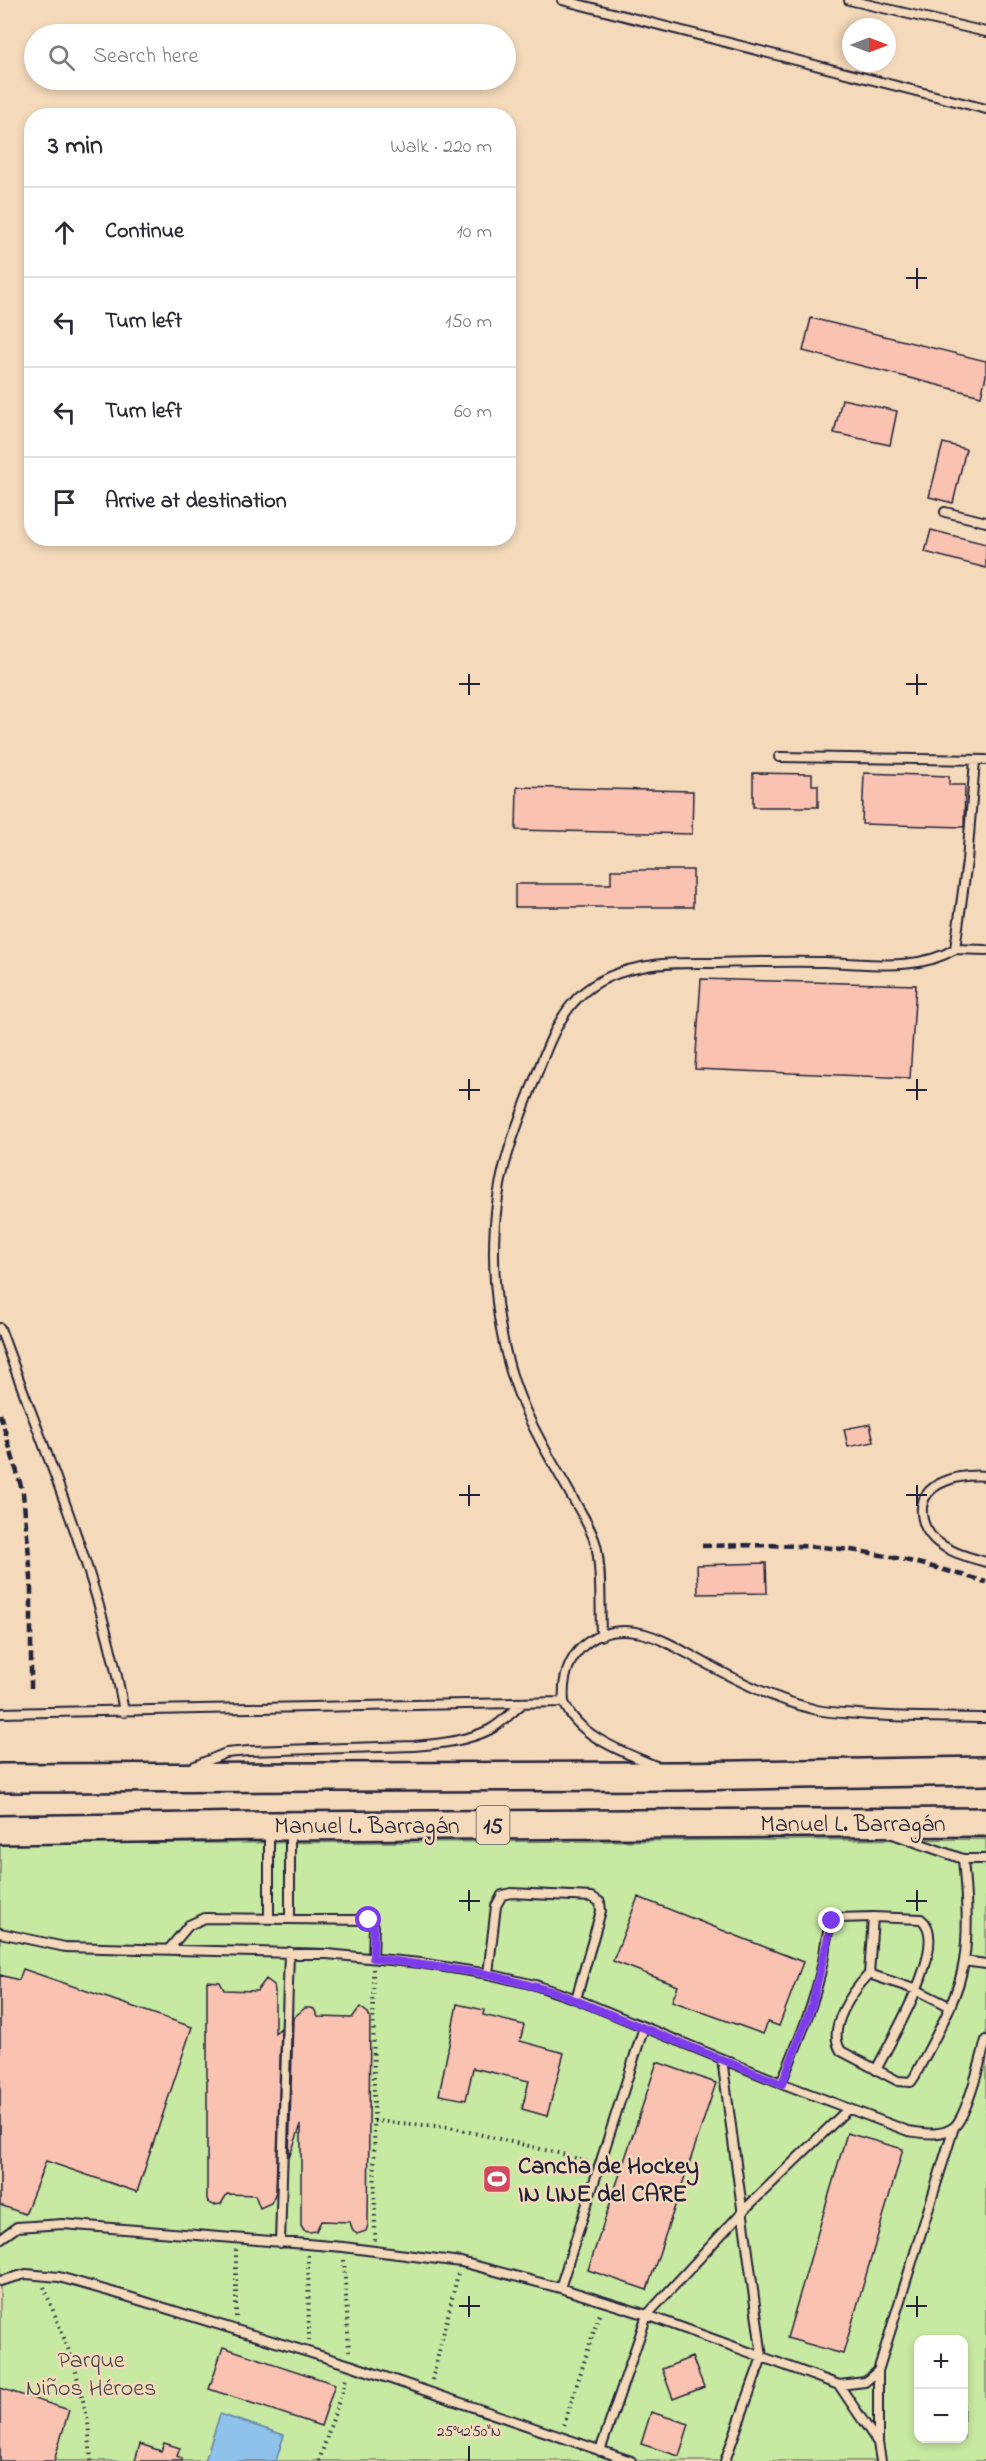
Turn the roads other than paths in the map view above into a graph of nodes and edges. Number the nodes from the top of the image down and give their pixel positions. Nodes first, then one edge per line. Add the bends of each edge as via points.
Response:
1 (562, 0) edge
2 (849, 0) edge
3 (986, 32) edge
4 (986, 108) edge
5 (945, 512) dead end
6 (986, 522) edge
7 (779, 757) dead end
8 (975, 760) junction
9 (986, 760) edge
10 (955, 949) junction
11 (986, 950) edge
12 (0, 1328) edge
13 (986, 1476) edge
14 (986, 1562) edge
15 (601, 1636) junction
16 (564, 1702) junction
17 (524, 1703) junction
18 (124, 1712) junction
19 (0, 1713) edge
20 (986, 1718) edge
21 (986, 1771) edge
22 (680, 1776) junction
23 (172, 1777) junction
24 (0, 1778) edge
25 (986, 1822) edge
26 (858, 1823) junction
27 (280, 1826) junction
28 (0, 1830) edge
29 (963, 1859) junction
30 (986, 1859) edge
31 (873, 1917) junction
32 (268, 1918) junction
33 (290, 1918) junction
34 (0, 1933) edge
35 (169, 1949) junction
36 (289, 1952) junction
37 (373, 1958) junction
38 (964, 1961) junction
39 (986, 1964) edge
40 (488, 1974) junction
41 (869, 1974) junction
42 (916, 1990) junction
43 (576, 1999) junction
44 (949, 2006) junction
45 (644, 2027) junction
46 (986, 2040) edge
47 (722, 2059) junction
48 (876, 2070) junction
49 (782, 2084) junction
50 (848, 2109) junction
51 (954, 2127) junction
52 (743, 2211) junction
53 (0, 2239) edge
54 (280, 2243) junction
55 (0, 2281) edge
56 (560, 2288) junction
57 (647, 2315) junction
58 (762, 2357) junction
59 (878, 2371) junction
60 (839, 2385) junction
61 (878, 2443) junction
62 (600, 2451) junction
63 (631, 2461) edge
64 (726, 2461) edge
65 (881, 2461) edge

1 - 4 lane
2 - 3 lane
5 - 6 lane
7 - 8 lane
8 - 9 lane
8 - 10 lane via 968,855
10 - 11 lane
10 - 15 lane via 936,960 908,964 808,961 647,966 597,981 578,996 561,1019 512,1139 498,1196 496,1284 509,1369 524,1409 596,1544
12 - 18 lane via 97,1598
13 - 14 lane via 945,1481 927,1493 922,1509 924,1525 936,1541
15 - 16 lane via 572,1657 563,1688
15 - 20 lane via 627,1632 657,1638 768,1695 819,1711
16 - 17 lane
16 - 22 lane via 578,1723 601,1740
17 - 18 lane
17 - 23 lane via 491,1729 468,1738 414,1746 237,1752 208,1759
18 - 19 lane
21 - 22 highway, Manuel L. Barragán / 15
22 - 23 highway, Manuel L. Barragán / 15
23 - 24 highway, Manuel L. Barragán / 15
25 - 26 highway, Manuel L. Barragán / 15
26 - 27 highway, Manuel L. Barragán / 15
26 - 29 lane
27 - 28 highway, Manuel L. Barragán / 15
27 - 32 lane
27 - 33 lane
29 - 30 lane
29 - 38 lane
31 - 41 lane
31 - 42 lane via 916,1918 926,1922 927,1957
31 - 49 lane via 832,1921 812,2005
32 - 33 lane
32 - 35 lane via 213,1917 195,1921
33 - 37 lane via 369,1920 374,1926
34 - 35 lane via 65,1947
35 - 36 lane
36 - 37 lane
36 - 54 lane
37 - 40 lane
38 - 39 lane
38 - 44 lane
40 - 43 lane
40 - 43 lane via 496,1906 502,1895 592,1897 600,1902 601,1911
41 - 42 lane
41 - 48 lane via 851,1996 835,2035 841,2051
42 - 44 lane
42 - 48 lane
43 - 45 lane
44 - 48 lane via 911,2082 898,2081
45 - 47 lane
45 - 56 lane
46 - 51 lane via 962,2116
47 - 49 lane
47 - 52 lane
49 - 50 lane
50 - 51 lane via 908,2131 941,2133
50 - 52 lane
51 - 59 lane
52 - 57 lane
52 - 58 lane
53 - 54 lane via 17,2227 63,2224
54 - 56 lane via 461,2262
55 - 62 lane via 26,2274 59,2277 350,2365
56 - 57 lane
57 - 58 lane
57 - 62 lane
58 - 60 lane
58 - 64 lane
59 - 60 lane via 865,2382
59 - 61 lane
60 - 61 lane
61 - 65 lane
62 - 63 lane

